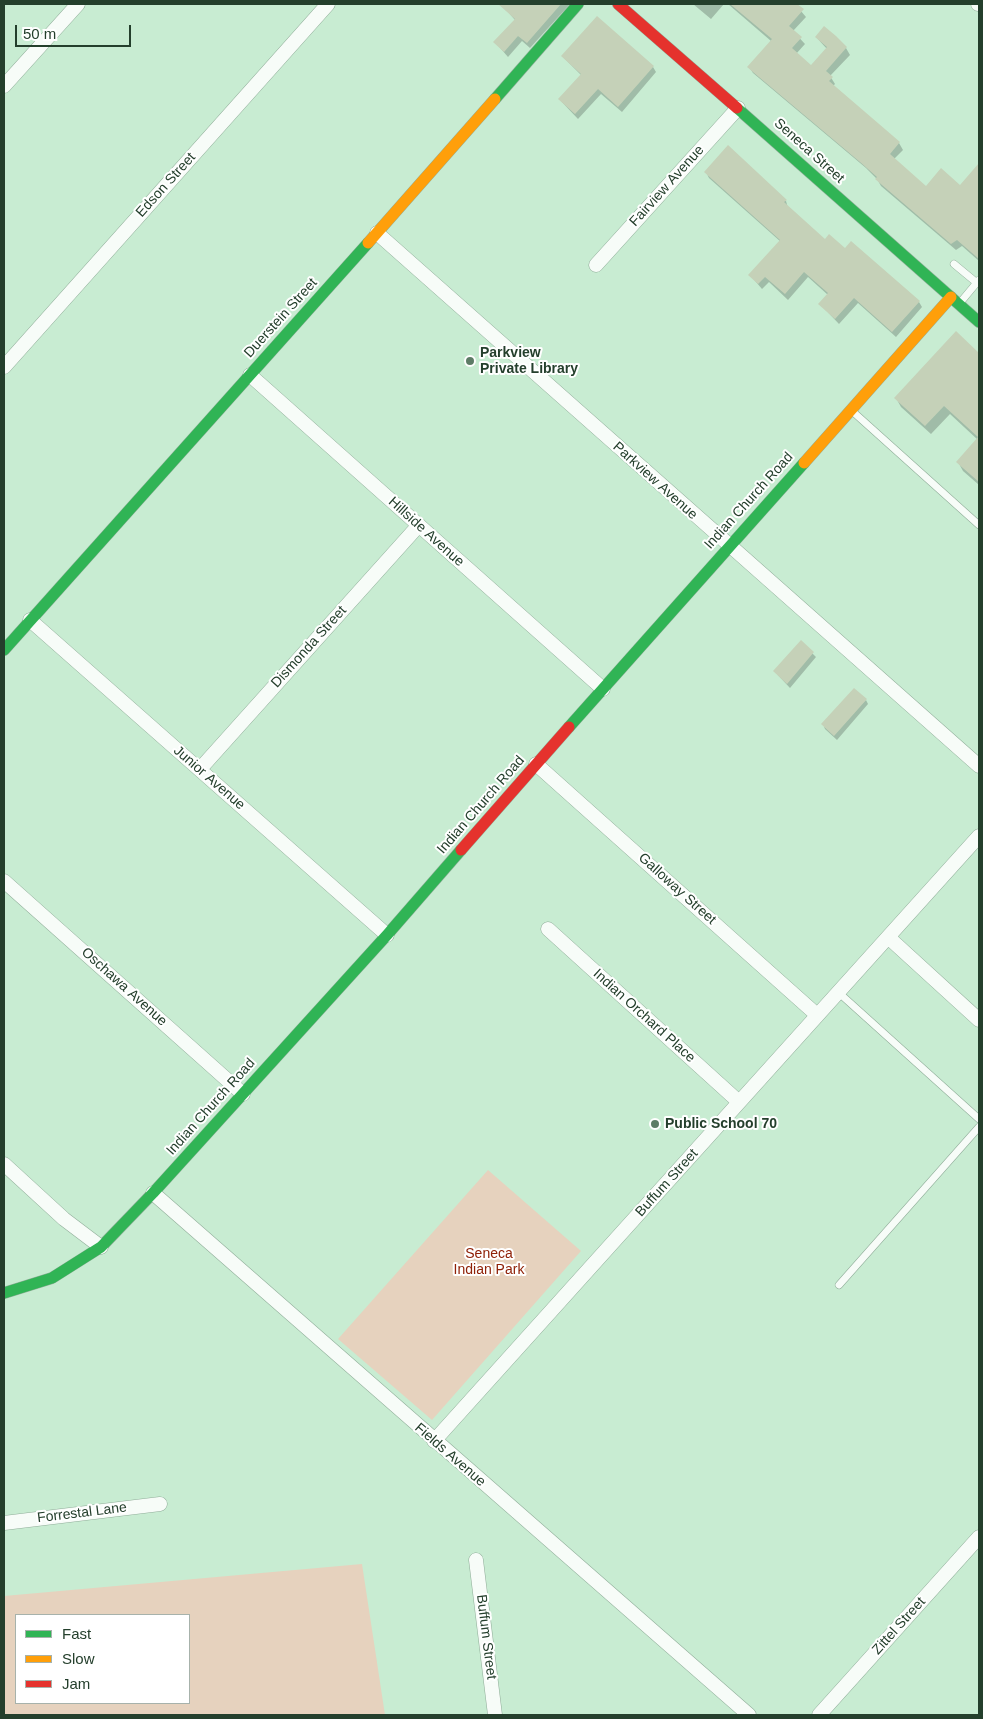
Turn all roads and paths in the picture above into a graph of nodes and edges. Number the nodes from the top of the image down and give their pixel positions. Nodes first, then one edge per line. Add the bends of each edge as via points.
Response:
1 (78, 4) edge
2 (328, 4) edge
3 (578, 4) edge
4 (618, 4) edge
5 (4, 86) edge
6 (738, 108) junction
7 (377, 233) junction
8 (954, 264) dead end
9 (596, 265) dead end
10 (978, 281) edge
11 (955, 300) junction
12 (979, 322) edge
13 (4, 367) edge
14 (250, 374) junction
15 (851, 409) junction
16 (418, 525) junction
17 (979, 525) edge
18 (729, 546) junction
19 (30, 620) junction
20 (4, 650) edge
21 (603, 689) junction
22 (536, 764) junction
23 (979, 766) edge
24 (200, 769) junction
25 (979, 836) edge
26 (4, 881) edge
27 (548, 929) dead end
28 (388, 935) junction
29 (888, 937) junction
30 (838, 992) junction
31 (817, 1015) junction
32 (979, 1020) edge
33 (243, 1094) junction
34 (739, 1102) junction
35 (979, 1118) edge
36 (979, 1127) edge
37 (4, 1164) edge
38 (153, 1193) junction
39 (101, 1247) junction
40 (839, 1285) dead end
41 (4, 1292) edge
42 (434, 1441) junction
43 (160, 1504) dead end
44 (4, 1523) edge
45 (979, 1537) edge
46 (476, 1560) dead end
47 (495, 1715) edge
48 (749, 1715) edge
49 (819, 1715) edge

1 - 5 street
2 - 13 street, Edson Street
3 - 7 street, Duerstein Street
4 - 6 street, Seneca Street
6 - 9 street, Fairview Avenue
6 - 11 street, Seneca Street
7 - 14 street, Duerstein Street
7 - 18 street, Parkview Avenue
8 - 10 lane
10 - 11 lane
11 - 12 street, Seneca Street
11 - 15 street, Indian Church Road
14 - 16 street, Hillside Avenue
14 - 19 street, Duerstein Street
15 - 17 lane
15 - 18 street, Indian Church Road
16 - 21 street, Hillside Avenue
16 - 24 street, Dismonda Street
18 - 21 street, Indian Church Road
18 - 23 street, Parkview Avenue
19 - 20 street, Duerstein Street
19 - 24 street, Junior Avenue
21 - 22 street, Indian Church Road
22 - 28 street, Indian Church Road
22 - 31 street, Galloway Street
24 - 28 street, Junior Avenue
25 - 29 street, Buffum Street
26 - 33 street, Oschawa Avenue
27 - 34 street, Indian Orchard Place
28 - 33 street, Indian Church Road
29 - 30 street, Buffum Street
29 - 32 street
30 - 31 street, Buffum Street
30 - 35 lane
31 - 34 street, Buffum Street
33 - 38 street, Indian Church Road
34 - 42 street, Buffum Street
36 - 40 lane
37 - 39 street via 64,1219
38 - 39 street, Indian Church Road
38 - 42 street, Fields Avenue
39 - 41 street, Indian Church Road via 52,1278
42 - 48 street, Fields Avenue
43 - 44 street, Forrestal Lane
45 - 49 street, Zittel Street
46 - 47 street, Buffum Street

